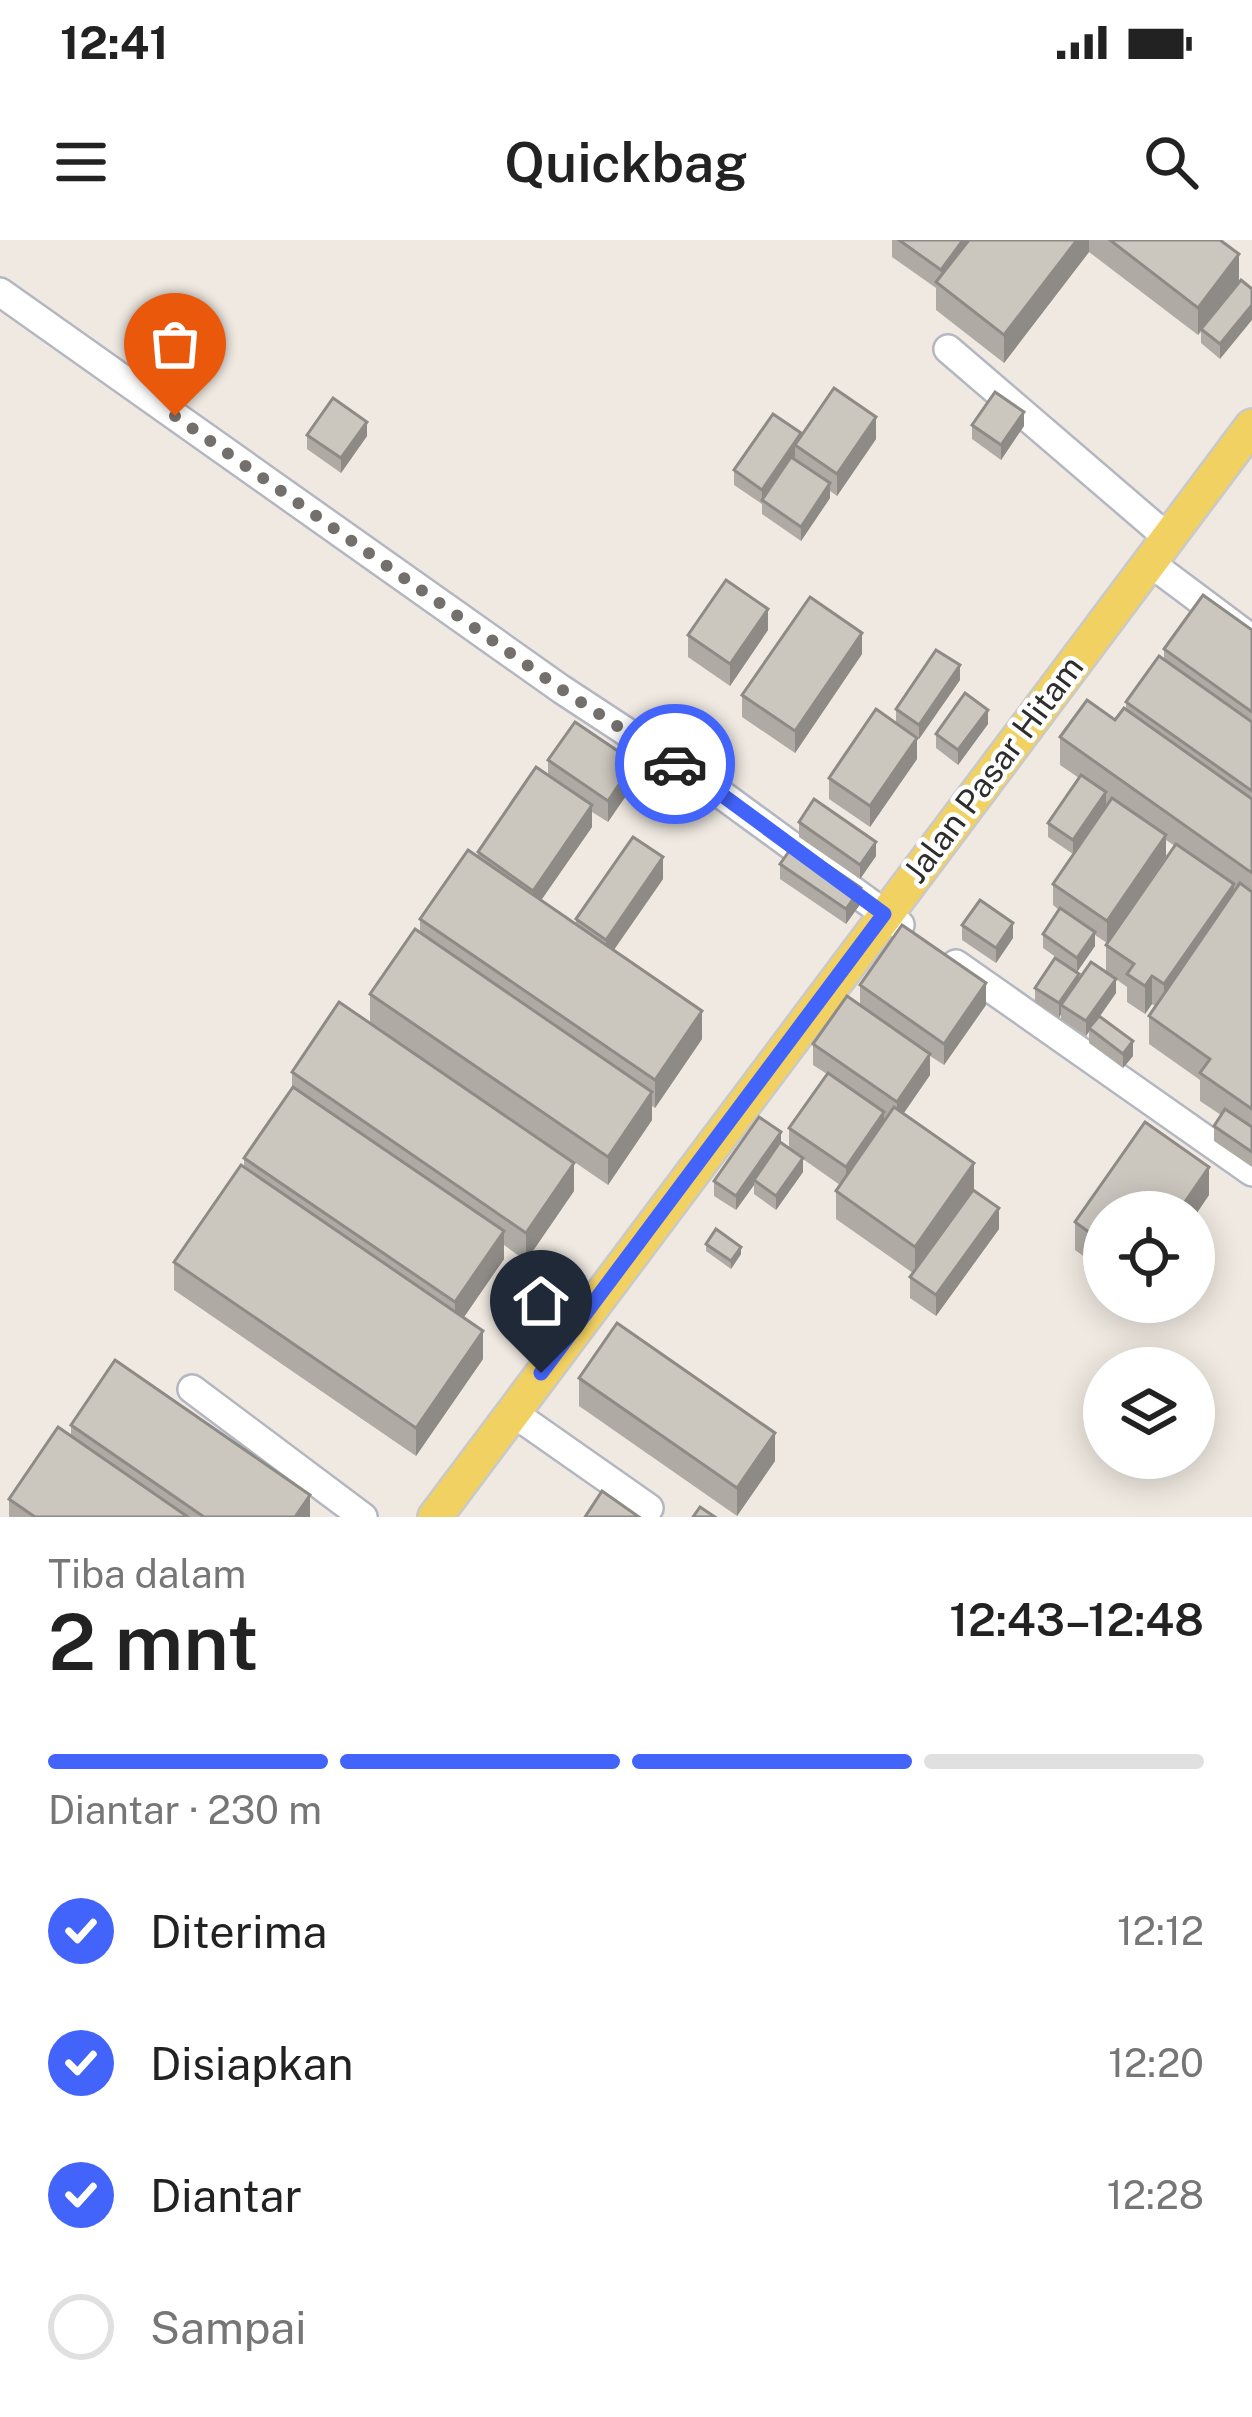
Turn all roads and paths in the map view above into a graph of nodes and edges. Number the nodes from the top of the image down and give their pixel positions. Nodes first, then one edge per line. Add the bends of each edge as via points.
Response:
1 (0, 292) edge
2 (947, 349) dead end
3 (1252, 426) edge
4 (1158, 550) junction
5 (1252, 639) edge
6 (884, 914) junction
7 (1252, 1172) edge
8 (192, 1389) dead end
9 (512, 1412) junction
10 (649, 1508) dead end
11 (363, 1517) edge
12 (435, 1517) edge

1 - 6 street
2 - 4 street
3 - 4 main road, Jalan Pasar Hitam
4 - 5 street
4 - 6 main road, Jalan Pasar Hitam
6 - 7 street
6 - 9 main road, Jalan Pasar Hitam
8 - 11 street
9 - 10 street
9 - 12 main road, Jalan Pasar Hitam

